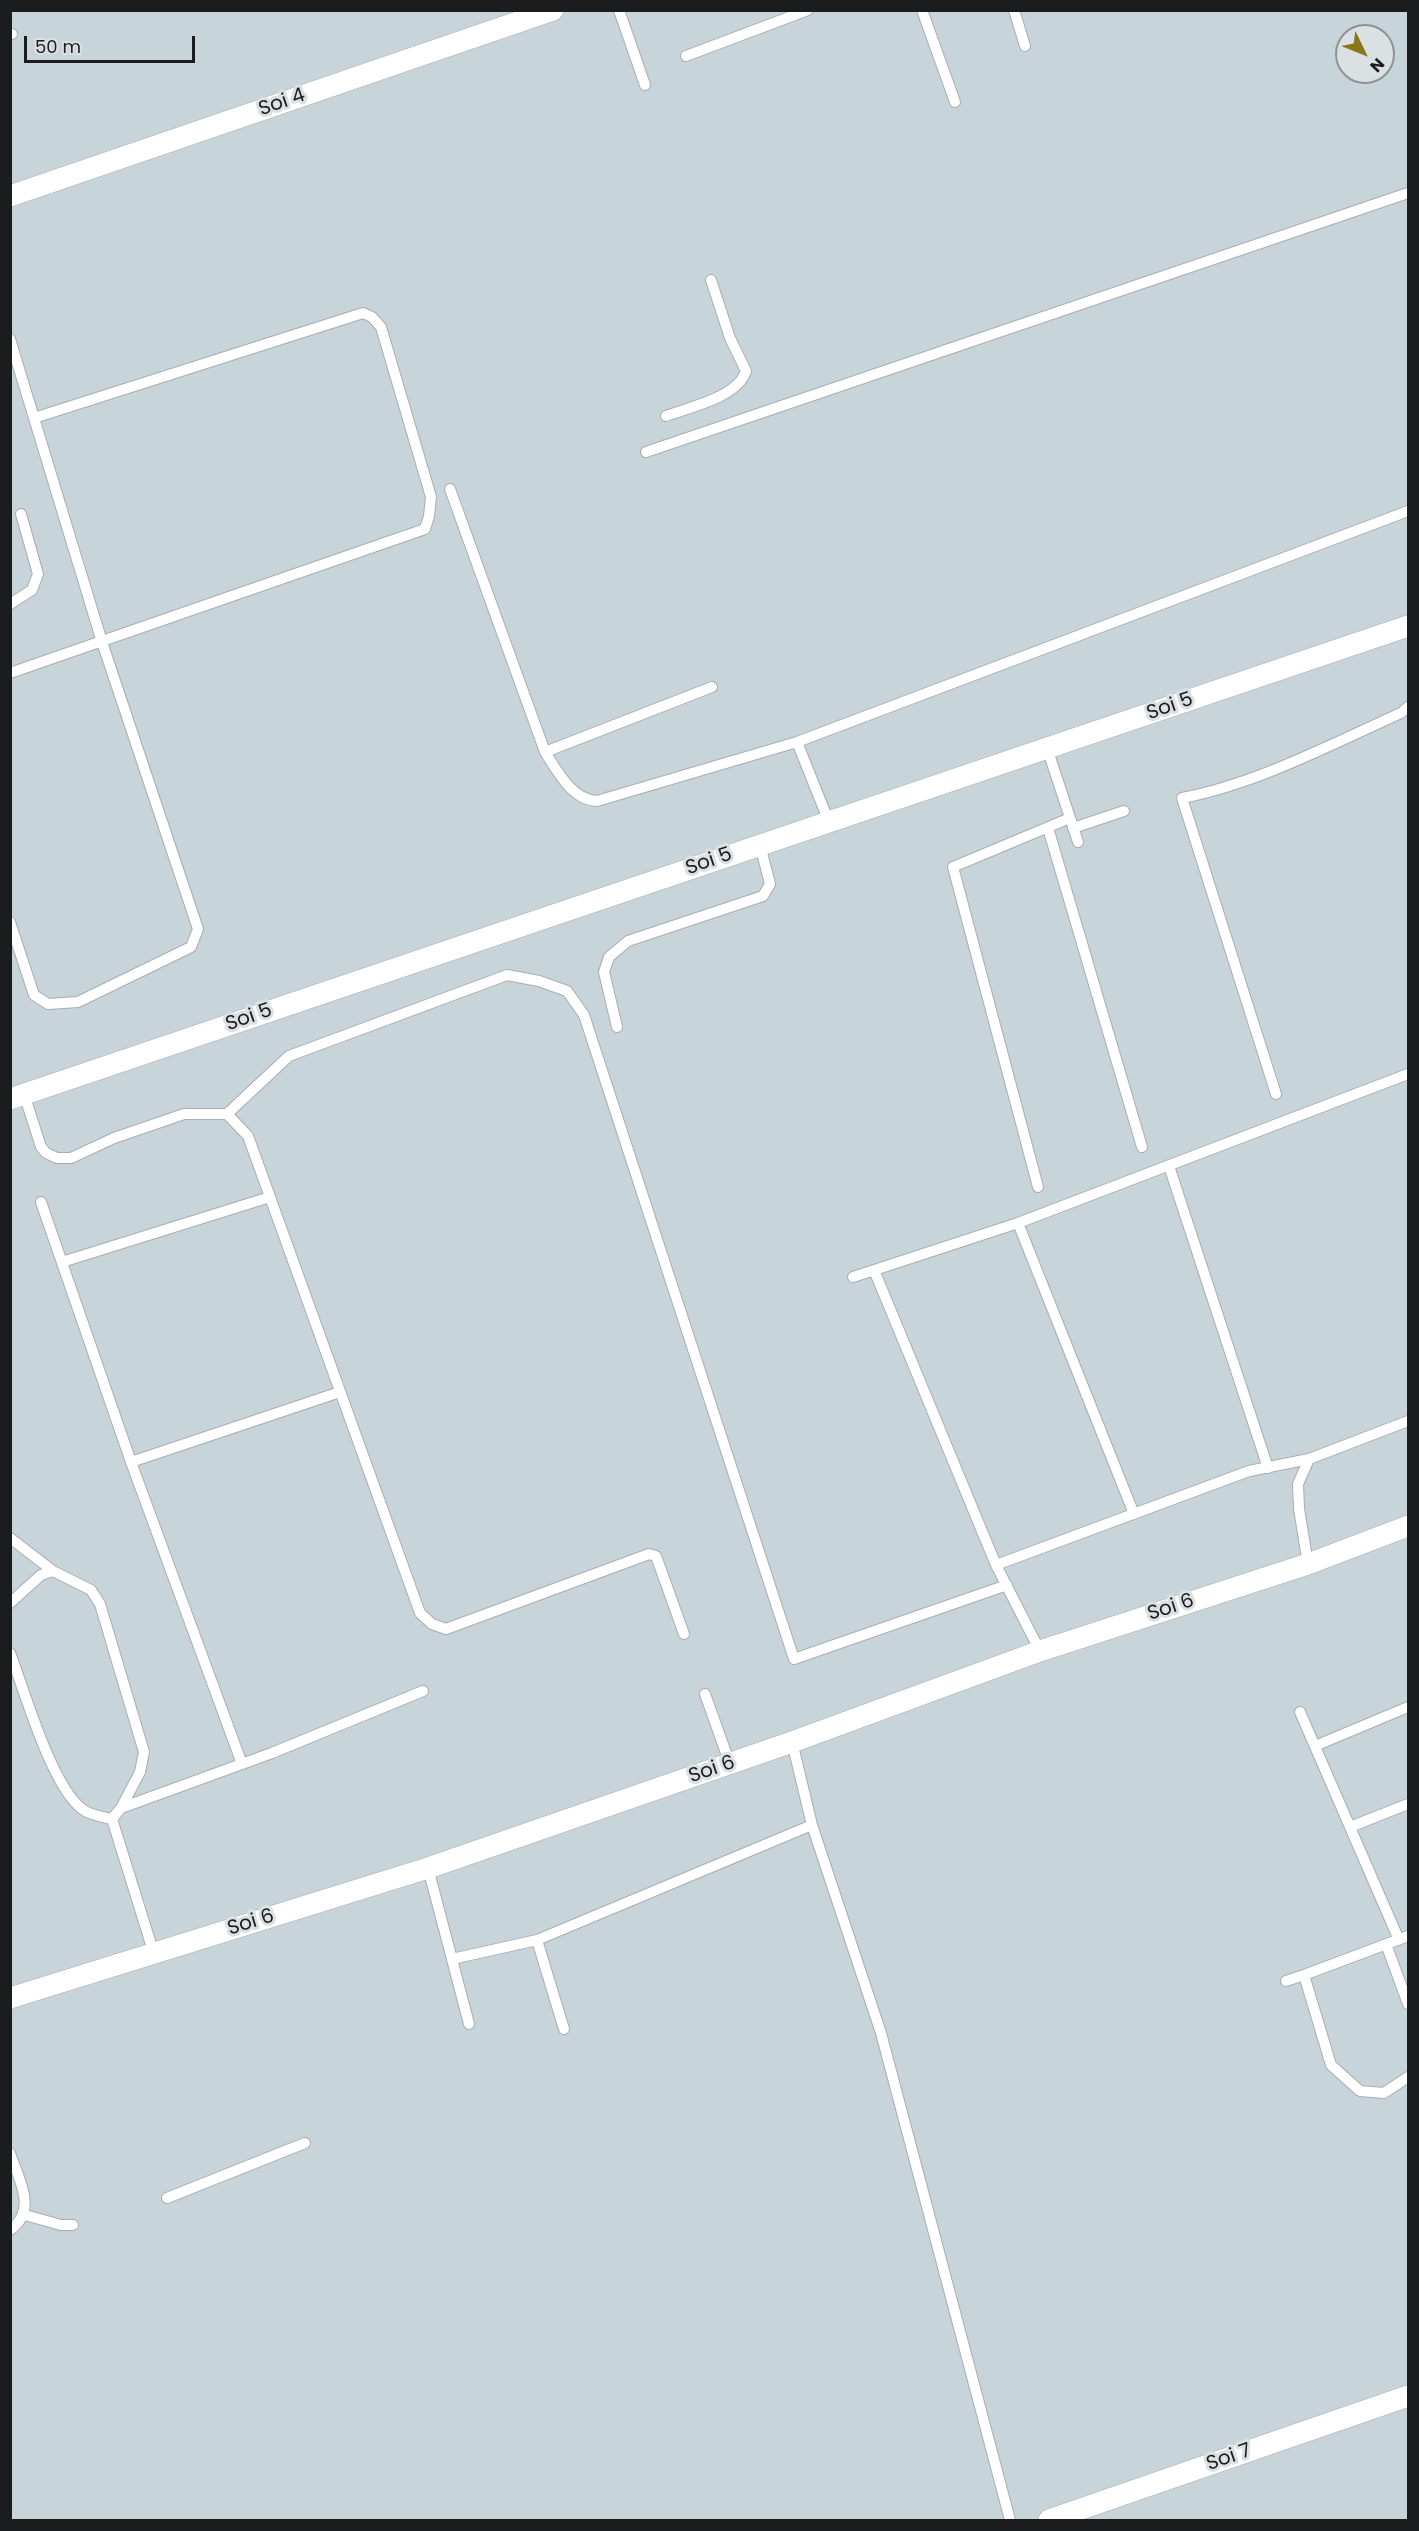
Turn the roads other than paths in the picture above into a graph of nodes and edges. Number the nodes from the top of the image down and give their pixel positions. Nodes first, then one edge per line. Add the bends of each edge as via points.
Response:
1 (553, 10) edge
2 (619, 10) edge
3 (808, 10) edge
4 (922, 10) edge
5 (1014, 10) edge
6 (1025, 46) dead end
7 (687, 56) dead end
8 (645, 85) dead end
9 (955, 102) dead end
10 (1408, 193) edge
11 (10, 196) edge
12 (711, 280) dead end
13 (10, 339) edge
14 (666, 416) dead end
15 (34, 418) junction
16 (646, 452) dead end
17 (450, 489) dead end
18 (1408, 511) edge
19 (21, 514) dead end
20 (10, 604) edge
21 (1408, 626) edge
22 (102, 642) junction
23 (10, 674) edge
24 (712, 687) dead end
25 (1408, 707) edge
26 (797, 742) junction
27 (1047, 748) junction
28 (545, 752) junction
29 (1124, 811) dead end
30 (829, 822) junction
31 (1072, 823) junction
32 (1048, 828) junction
33 (1078, 842) dead end
34 (760, 845) junction
35 (10, 922) edge
36 (617, 1027) dead end
37 (1408, 1074) edge
38 (1276, 1095) dead end
39 (17, 1096) edge
40 (227, 1114) junction
41 (1142, 1147) dead end
42 (1169, 1166) junction
43 (1038, 1187) dead end
44 (270, 1197) junction
45 (41, 1202) dead end
46 (1018, 1223) junction
47 (62, 1262) junction
48 (874, 1270) junction
49 (853, 1277) dead end
50 (340, 1392) junction
51 (1408, 1421) edge
52 (1309, 1459) junction
53 (131, 1462) junction
54 (1268, 1468) junction
55 (1134, 1514) junction
56 (1408, 1526) edge
57 (10, 1538) edge
58 (996, 1564) junction
59 (1308, 1564) junction
60 (53, 1571) junction
61 (1007, 1585) junction
62 (10, 1603) edge
63 (684, 1634) dead end
64 (1040, 1651) junction
65 (10, 1653) edge
66 (423, 1691) dead end
67 (705, 1694) dead end
68 (1408, 1707) edge
69 (1300, 1712) dead end
70 (792, 1742) junction
71 (1315, 1746) junction
72 (242, 1764) junction
73 (730, 1764) junction
74 (1408, 1804) edge
75 (121, 1808) junction
76 (112, 1819) junction
77 (812, 1824) junction
78 (1350, 1827) junction
79 (428, 1868) junction
80 (1404, 1938) edge
81 (537, 1940) junction
82 (1386, 1944) junction
83 (154, 1954) junction
84 (452, 1959) junction
85 (1304, 1975) junction
86 (1286, 1981) dead end
87 (10, 1998) edge
88 (1408, 2004) edge
89 (469, 2024) dead end
90 (564, 2028) dead end
91 (1407, 2080) edge
92 (304, 2143) dead end
93 (10, 2154) edge
94 (167, 2198) dead end
95 (25, 2215) junction
96 (73, 2225) dead end
97 (10, 2230) edge
98 (1408, 2396) edge
99 (1010, 2520) edge
100 (1049, 2520) edge

1 - 11 street, Soi 4
2 - 8 lane
3 - 7 lane
4 - 9 lane
5 - 6 lane
10 - 16 lane
12 - 14 lane via 730,338 746,371 734,390
13 - 15 lane
15 - 22 lane
15 - 22 lane via 363,313 381,327 431,497 425,529
17 - 28 lane
18 - 26 lane
19 - 20 lane via 38,574 32,590
21 - 27 street, Soi 5
22 - 23 lane
22 - 35 lane via 196,917 196,938 191,947 78,1002 48,1005 34,995
24 - 28 lane
25 - 38 lane via 1302,758 1204,794 1182,798
26 - 28 lane via 597,801 584,798 563,780
26 - 30 lane
27 - 30 street, Soi 5
27 - 31 lane
29 - 31 lane
30 - 34 street, Soi 5
31 - 32 lane
31 - 33 lane
32 - 41 lane
32 - 43 lane via 953,867
34 - 36 lane via 770,884 763,896 628,941 609,957 604,972
34 - 39 street, Soi 5
37 - 42 lane
39 - 40 lane via 41,1147 57,1158 71,1158 114,1138 184,1114
40 - 44 lane via 248,1136
40 - 61 lane via 289,1056 507,975 567,991 584,1015 794,1659
42 - 46 lane
42 - 54 lane
44 - 47 lane
44 - 50 lane
45 - 47 lane
46 - 48 lane
46 - 55 lane
47 - 53 lane
48 - 49 lane
48 - 58 lane
50 - 53 lane
50 - 63 lane via 420,1613 432,1624 446,1629 649,1554 656,1556
51 - 52 lane
52 - 54 lane
52 - 59 lane via 1298,1484
53 - 72 lane
54 - 55 lane via 1249,1471
55 - 58 lane
56 - 59 street, Soi 6
57 - 60 lane
58 - 61 lane
59 - 64 street, Soi 6
60 - 62 lane via 41,1575
60 - 75 lane via 91,1590 100,1604 144,1752 140,1772
61 - 64 lane
64 - 70 street, Soi 6
65 - 76 lane via 54,1770 67,1794 83,1810
66 - 72 lane
67 - 73 lane
68 - 71 lane
69 - 71 lane
70 - 73 street, Soi 6
70 - 77 lane
71 - 78 lane
72 - 75 lane
73 - 79 street, Soi 6
74 - 78 lane
75 - 76 lane
76 - 83 lane
77 - 81 lane
77 - 99 lane via 881,2033
78 - 80 lane
79 - 83 street, Soi 6
79 - 84 lane
80 - 82 lane
81 - 84 lane
81 - 90 lane
82 - 85 lane
82 - 88 lane
83 - 87 street, Soi 6
84 - 89 lane
85 - 86 lane
85 - 91 lane via 1331,2066 1360,2091 1384,2093
92 - 94 lane
93 - 95 lane via 26,2204
95 - 96 lane
95 - 97 lane
98 - 100 street, Soi 7

